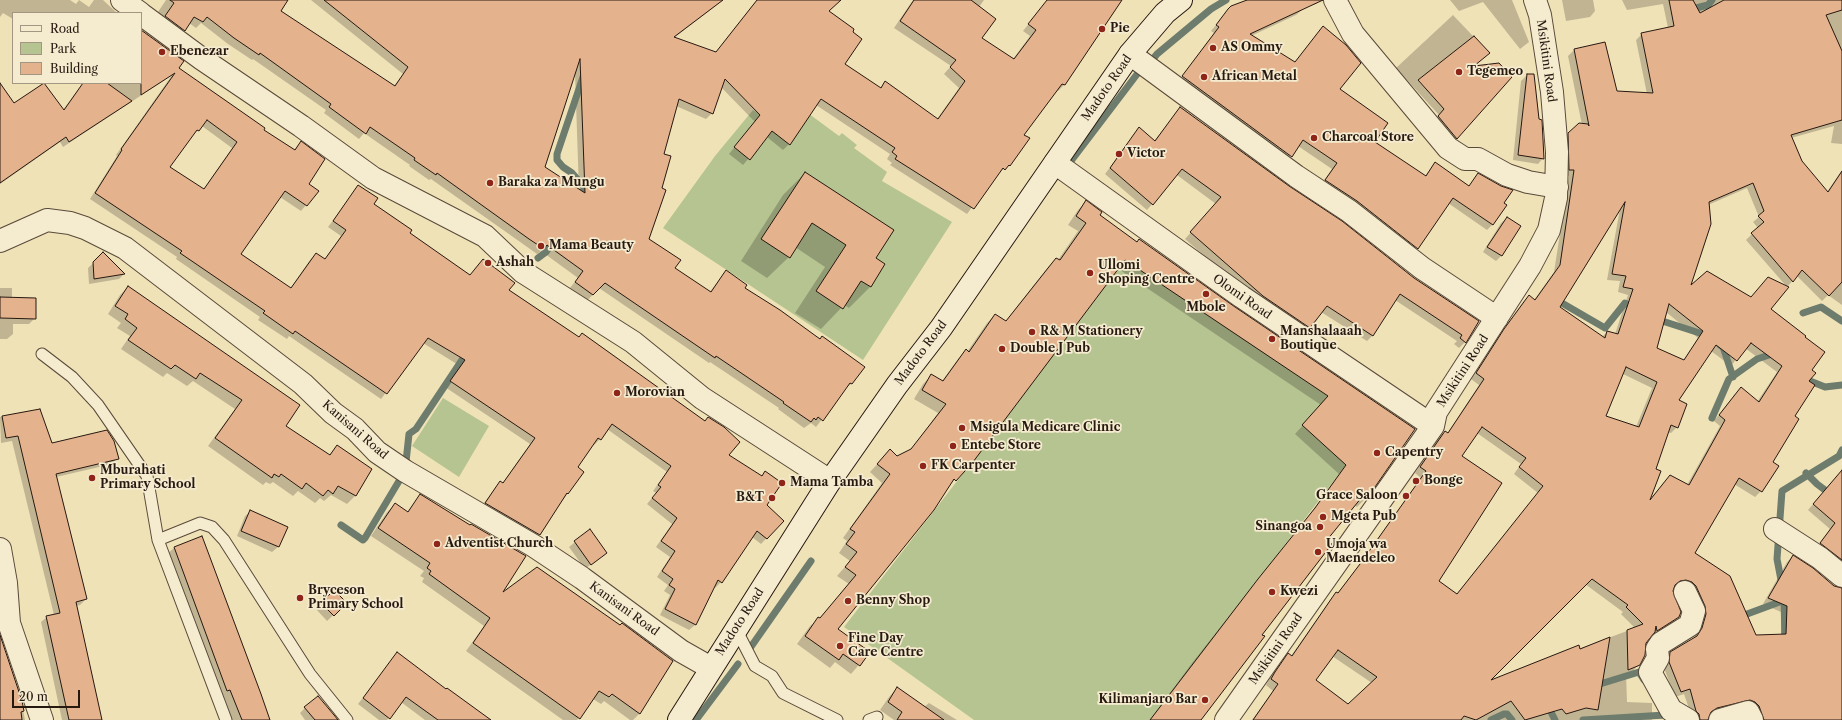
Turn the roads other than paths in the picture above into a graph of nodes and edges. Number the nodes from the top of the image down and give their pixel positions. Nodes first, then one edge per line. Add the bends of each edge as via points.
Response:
1 (122, 0) edge
2 (1181, 0) edge
3 (1335, 0) edge
4 (1535, 0) edge
5 (139, 12) edge
6 (142, 14) edge
7 (1130, 54) junction
8 (1055, 163) junction
9 (1557, 187) junction
10 (0, 241) edge
11 (1497, 318) junction
12 (42, 354) dead end
13 (1433, 426) junction
14 (830, 481) junction
15 (1775, 529) dead end
16 (158, 540) junction
17 (0, 549) edge
18 (1842, 576) edge
19 (1685, 592) dead end
20 (736, 629) junction
21 (711, 668) junction
22 (42, 720) edge
23 (226, 720) edge
24 (347, 720) edge
25 (679, 720) edge
26 (837, 720) edge
27 (1226, 720) edge
28 (1688, 720) edge
29 (1720, 720) edge
30 (1752, 720) edge

1 - 5 street
2 - 7 street, Madoto Road via 1165,13
3 - 9 street via 1353,34 1448,148 1465,159 1478,159 1508,175 1528,182
4 - 9 street, Msikitini Road via 1540,15 1552,92
6 - 14 street via 374,178 485,236 523,272 633,342 702,398
7 - 8 street, Madoto Road
7 - 11 street via 1348,211 1422,268
8 - 13 street, Olomi Road via 1242,297
8 - 14 street, Madoto Road via 941,328 897,385
9 - 11 street, Msikitini Road via 1549,230
10 - 21 street, Kanisani Road via 47,220 70,222 125,248 303,384 333,413 355,429 377,452 534,546 681,651
11 - 13 street, Msikitini Road via 1436,412
12 - 16 lane via 72,377 98,405 147,476
13 - 27 street, Msikitini Road
14 - 20 street, Madoto Road
15 - 18 street via 1820,558
16 - 23 lane
16 - 24 lane via 200,523 212,527 224,540 310,674
17 - 22 street via 9,623
19 - 28 street via 1694,611 1690,625 1661,643 1656,649 1658,658 1650,672 1671,710
20 - 21 street, Madoto Road
20 - 26 lane via 755,666 772,676 783,693
21 - 25 street, Madoto Road
29 - 30 street via 1748,712

